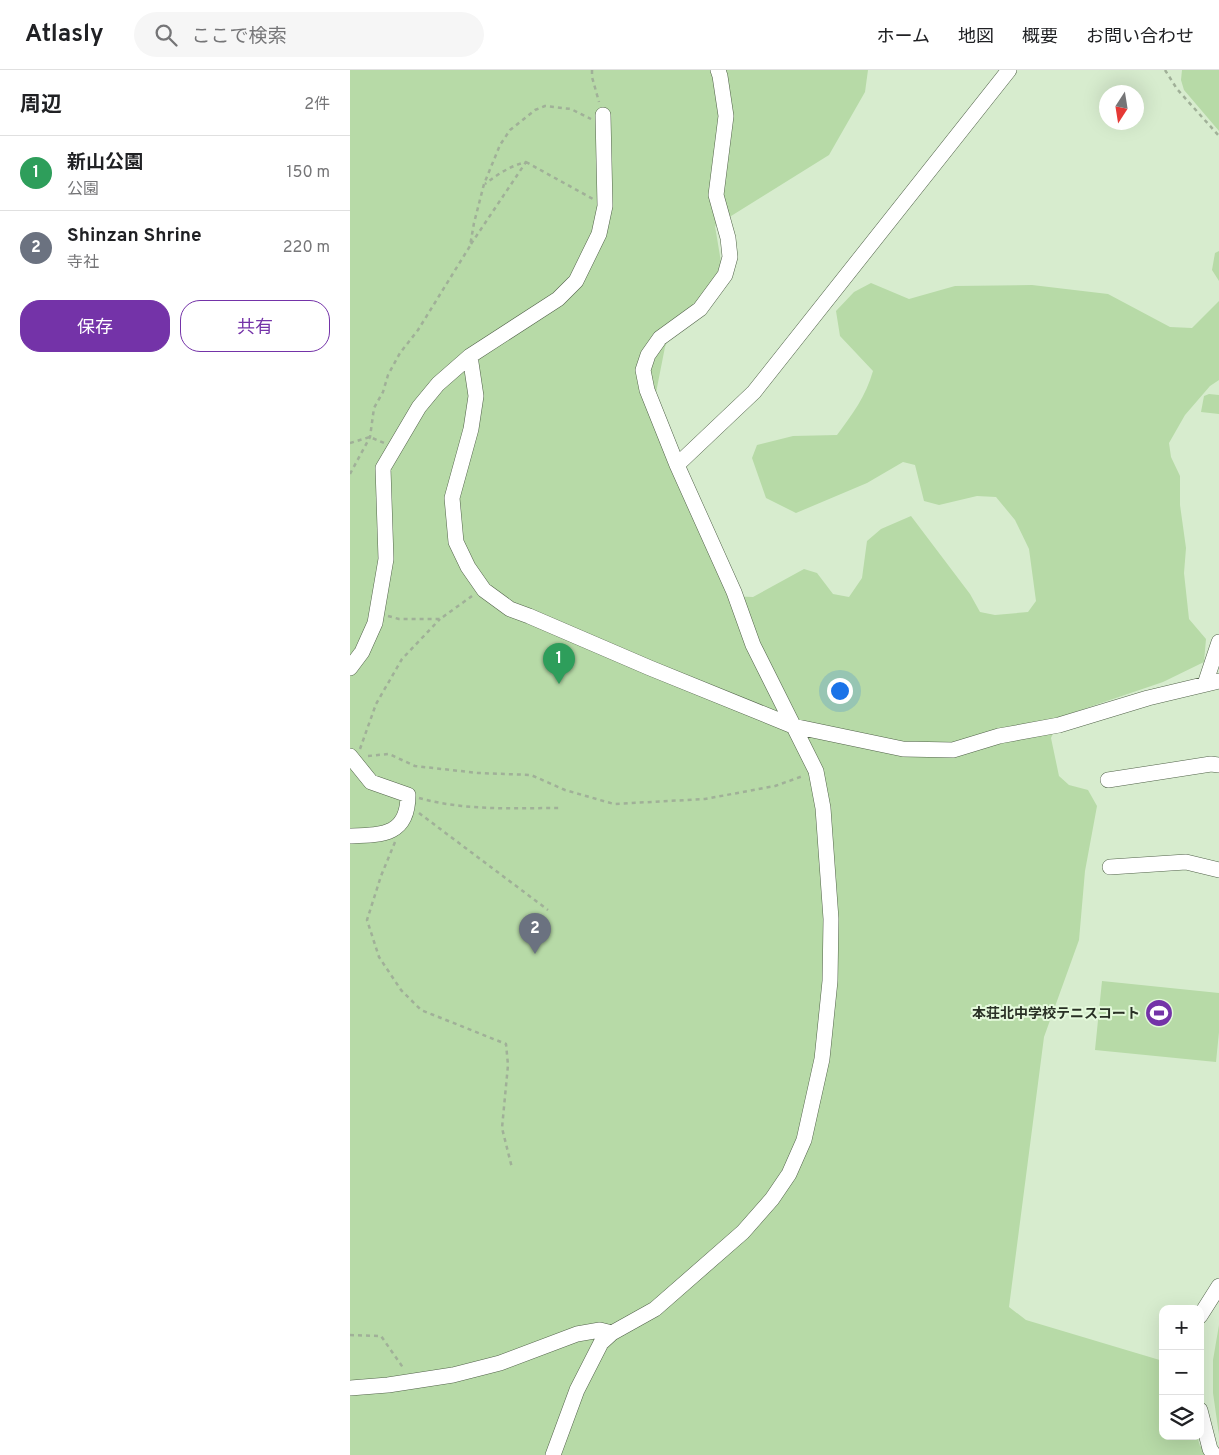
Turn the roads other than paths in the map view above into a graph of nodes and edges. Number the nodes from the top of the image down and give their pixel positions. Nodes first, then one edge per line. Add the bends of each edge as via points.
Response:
1 (718, 70) edge
2 (1009, 70) edge
3 (602, 119) road end
4 (470, 356) junction
5 (677, 465) junction
6 (1219, 642) edge
7 (350, 668) edge
8 (1212, 683) edge
9 (792, 726) junction
10 (354, 759) edge
11 (1219, 765) edge
12 (1108, 780) dead end
13 (350, 836) edge
14 (1110, 867) dead end
15 (1219, 870) edge
16 (1219, 1286) edge
17 (1204, 1310) edge
18 (612, 1332) junction
19 (350, 1388) edge
20 (1204, 1426) edge
21 (553, 1455) edge
22 (1214, 1455) edge

1 - 5 street via 726,116 716,195 730,257 725,275 700,308 660,338 648,355 644,370 647,390
2 - 5 street via 754,392
3 - 4 street via 605,206 599,234 576,281 558,299
4 - 7 street via 438,384 419,407 383,468 386,559 377,614 362,652
4 - 9 street via 476,396 471,429 452,498 456,542 484,590 510,609
5 - 9 street via 734,592 753,645
6 - 8 street
8 - 9 street via 953,750 903,749
9 - 18 street via 816,771 824,817 831,919 830,981 822,1059 804,1140 789,1174 743,1232 655,1310
10 - 13 street via 371,782 408,800 405,820 392,830 372,836
11 - 12 street
14 - 15 street via 1186,862
16 - 17 street
18 - 19 street via 600,1330 576,1334 500,1363 453,1375
18 - 21 street via 601,1343 577,1390
20 - 22 street

